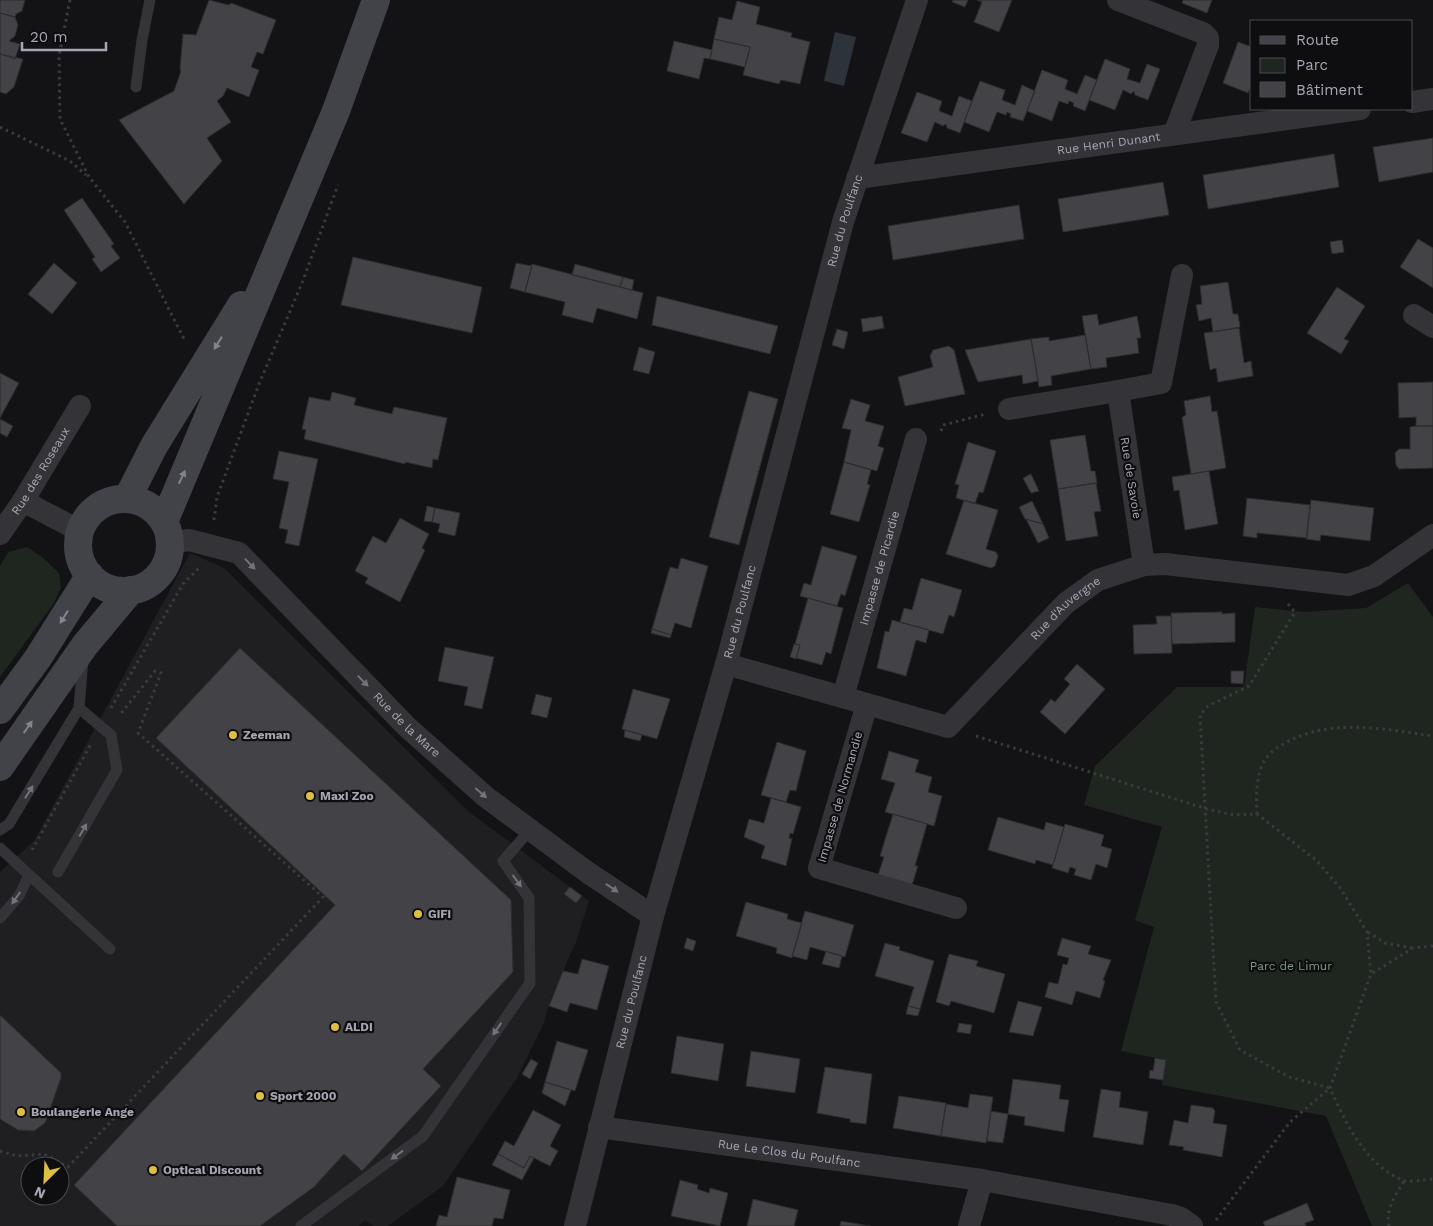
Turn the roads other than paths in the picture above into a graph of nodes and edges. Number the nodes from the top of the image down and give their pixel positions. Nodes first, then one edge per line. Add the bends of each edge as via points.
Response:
1 (150, 0) edge
2 (376, 0) edge
3 (918, 0) edge
4 (1118, 0) edge
5 (136, 87) dead end
6 (1433, 99) edge
7 (1413, 102) edge
8 (1353, 110) edge
9 (1174, 134) junction
10 (857, 178) junction
11 (289, 227) junction
12 (1182, 276) dead end
13 (1414, 315) dead end
14 (1433, 327) edge
15 (1118, 390) junction
16 (80, 406) dead end
17 (1009, 409) road end
18 (916, 439) road end
19 (128, 499) junction
20 (23, 501) junction
21 (80, 531) junction
22 (167, 533) junction
23 (0, 534) edge
24 (1433, 535) edge
25 (1144, 565) junction
26 (90, 575) junction
27 (131, 590) junction
28 (85, 645) junction
29 (726, 664) junction
30 (843, 697) junction
31 (867, 704) junction
32 (79, 708) junction
33 (0, 710) edge
34 (0, 767) edge
35 (0, 830) edge
36 (530, 830) junction
37 (0, 848) edge
38 (58, 872) dead end
39 (29, 875) junction
40 (956, 908) dead end
41 (653, 916) junction
42 (0, 918) edge
43 (110, 949) dead end
44 (599, 1126) junction
45 (982, 1180) junction
46 (301, 1226) edge
47 (576, 1226) edge
48 (969, 1226) edge
49 (1192, 1226) edge

1 - 5 lane
2 - 11 main road
3 - 10 street, Rue du Poulfanc
4 - 9 street via 1203,33 1208,38
6 - 7 street
8 - 9 street, Rue Henri Dunant
9 - 10 street, Rue Henri Dunant
10 - 29 street, Rue du Poulfanc
11 -> 19 main road via 154,446
22 -> 11 main road
12 - 15 street via 1161,383
13 - 14 street
15 - 17 street
15 - 25 street, Rue de Savoie
16 - 20 street, Rue des Roseaux
18 - 30 street, Impasse de Picardie
19 - 21 main road via 112,500 98,507
19 - 22 main road via 155,511
20 - 21 street
20 - 23 street, Rue des Roseaux
21 - 26 main road via 78,547
22 - 27 main road via 166,565 145,586
22 -> 36 street, Rue de la Mare via 239,553 406,726 486,797
24 - 25 street, Rue d'Auvergne via 1374,576 1348,585 1165,564
25 - 31 street, Rue d'Auvergne via 1098,580 1066,603 948,727
26 - 27 main road via 102,585
26 -> 33 main road via 38,658
27 - 28 main road
28 - 32 lane
34 -> 28 main road
29 - 30 street
29 - 41 street, Rue du Poulfanc
30 - 31 street
31 - 40 street, Impasse de Normandie via 819,868
35 -> 32 lane via 9,824
38 -> 32 lane via 117,770 111,736
36 -> 41 street, Rue de la Mare
36 -> 46 lane via 502,861 529,898 530,983 424,1136
37 - 39 lane
39 -> 42 lane via 19,896
39 - 43 lane
41 - 44 street, Rue du Poulfanc
44 - 45 street, Rue Le Clos du Poulfanc
44 - 47 street, Rue du Poulfanc
45 - 48 street
45 - 49 street, Rue Le Clos du Poulfanc via 1172,1215

